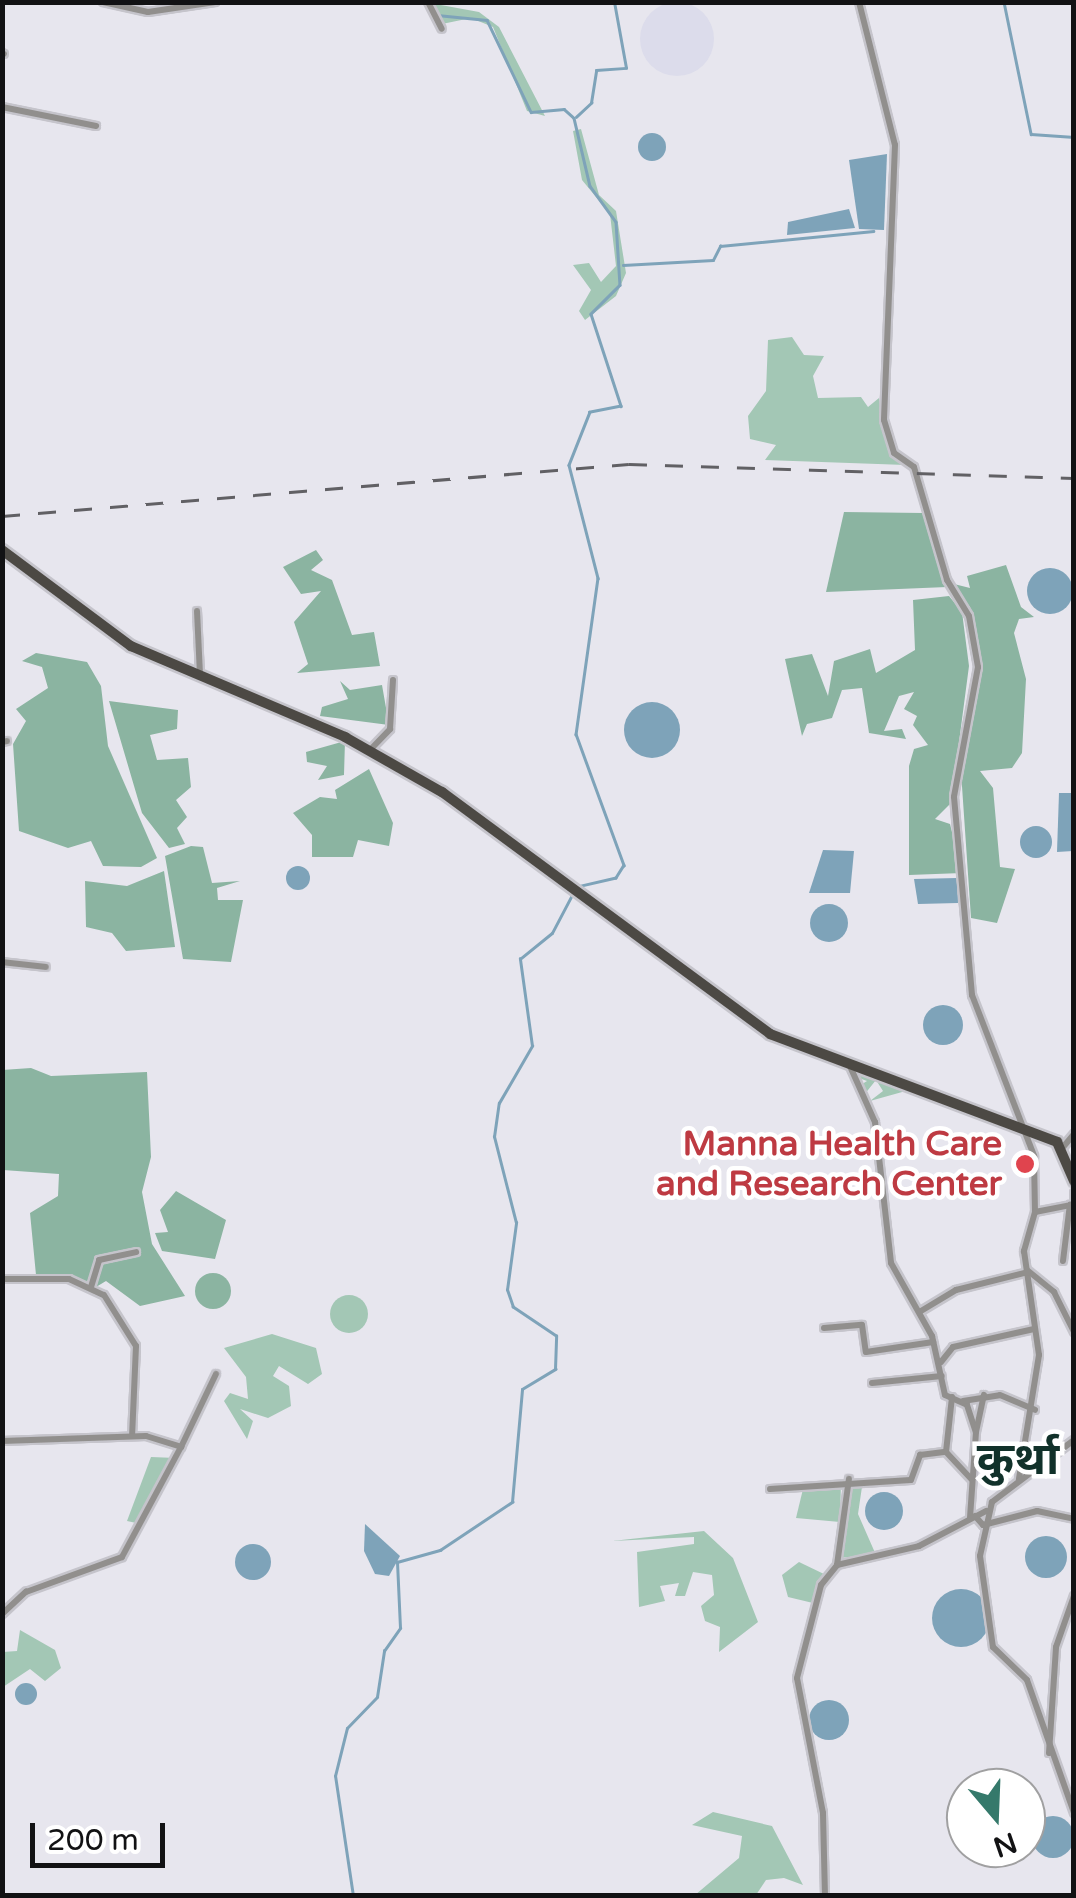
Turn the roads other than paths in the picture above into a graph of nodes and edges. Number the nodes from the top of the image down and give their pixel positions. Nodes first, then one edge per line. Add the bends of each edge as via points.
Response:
1 (103, 2) edge
2 (215, 2) edge
3 (428, 2) edge
4 (859, 2) edge
5 (442, 29) dead end
6 (2, 107) edge
7 (96, 126) dead end
8 (2, 550) edge
9 (197, 611) dead end
10 (200, 675) junction
11 (393, 680) dead end
12 (370, 751) junction
13 (2, 962) edge
14 (46, 967) dead end
15 (850, 1063) junction
16 (1029, 1130) junction
17 (1074, 1134) edge
18 (1064, 1146) junction
19 (1074, 1180) edge
20 (1074, 1193) edge
21 (1068, 1205) junction
22 (1036, 1212) junction
23 (1074, 1215) edge
24 (136, 1252) dead end
25 (1063, 1260) dead end
26 (1027, 1271) junction
27 (2, 1280) edge
28 (92, 1287) junction
29 (920, 1310) junction
30 (824, 1328) dead end
31 (1034, 1329) junction
32 (1074, 1332) edge
33 (933, 1342) junction
34 (940, 1363) junction
35 (216, 1374) dead end
36 (942, 1376) junction
37 (872, 1383) dead end
38 (984, 1395) junction
39 (952, 1397) junction
40 (964, 1401) junction
41 (1035, 1410) junction
42 (976, 1432) junction
43 (132, 1436) junction
44 (1074, 1440) edge
45 (2, 1442) edge
46 (181, 1447) junction
47 (946, 1452) junction
48 (850, 1479) junction
49 (971, 1479) junction
50 (1020, 1479) junction
51 (770, 1490) dead end
52 (986, 1511) junction
53 (972, 1517) junction
54 (1074, 1519) edge
55 (984, 1525) junction
56 (837, 1565) junction
57 (1074, 1596) edge
58 (2, 1614) edge
59 (1049, 1754) junction
60 (1074, 1813) edge
61 (824, 1896) edge

1 - 2 street via 148,12
3 - 5 street
4 - 16 street via 895,145 884,420 894,453 914,467 947,580 969,616 978,667 954,797 972,995
6 - 7 street
8 - 10 main road via 132,646
9 - 10 street
10 - 12 main road
11 - 12 street via 390,728
12 - 15 main road via 442,792 746,1020
13 - 14 street
15 - 16 main road
15 - 29 street via 875,1122 890,1260
16 - 18 main road
16 - 22 street
17 - 18 street
18 - 19 main road
20 - 21 street
21 - 22 street
21 - 23 street
21 - 25 street
22 - 26 street
24 - 28 street via 99,1260
26 - 29 street via 956,1290
26 - 31 street
26 - 32 street via 1054,1292
27 - 28 street
28 - 43 street via 136,1346
29 - 33 street
30 - 33 street via 862,1325 866,1352
31 - 34 street via 960,1345
31 - 41 street
33 - 34 street
34 - 36 street
35 - 46 street
36 - 37 street
36 - 39 street
38 - 40 street
38 - 41 street
38 - 42 street
39 - 40 street
39 - 47 street
40 - 42 street
41 - 50 street
42 - 49 street
43 - 45 street
43 - 46 street
44 - 50 street
46 - 58 street via 122,1557 26,1592
47 - 48 street via 920,1455 911,1480
47 - 49 street
48 - 51 street
48 - 56 street
49 - 53 street
50 - 52 street
52 - 53 street
52 - 55 street
53 - 55 street
53 - 56 street via 919,1546
54 - 55 street via 1048,1511
55 - 59 street via 992,1642 1027,1680
56 - 61 street via 797,1655 800,1721 823,1813
57 - 59 street via 1056,1647
59 - 60 street

